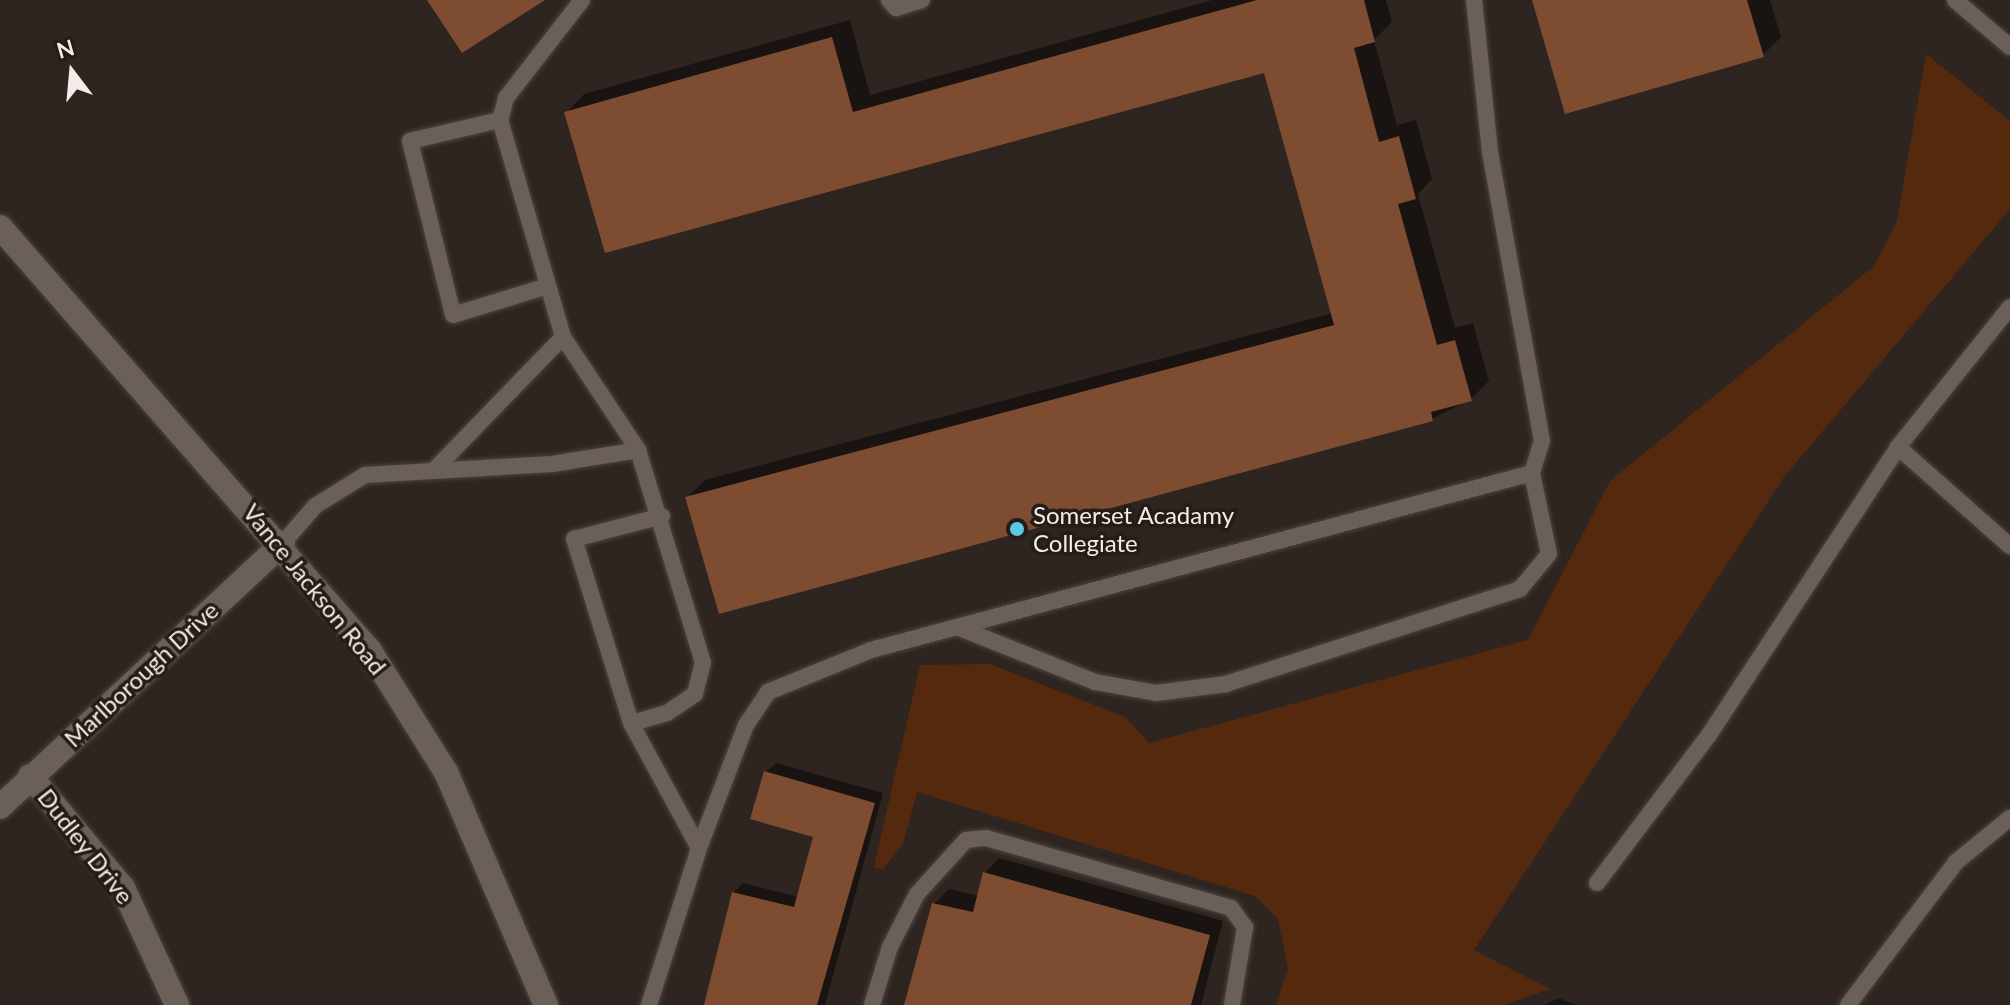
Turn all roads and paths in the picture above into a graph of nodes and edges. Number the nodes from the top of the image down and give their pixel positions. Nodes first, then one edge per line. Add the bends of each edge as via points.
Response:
1 (582, 0) edge
2 (922, 0) edge
3 (1474, 0) edge
4 (1955, 0) edge
5 (892, 4) edge
6 (2010, 47) edge
7 (500, 120) junction
8 (0, 227) edge
9 (548, 286) junction
10 (2010, 307) edge
11 (563, 337) junction
12 (1898, 447) junction
13 (638, 450) junction
14 (436, 468) junction
15 (1532, 473) junction
16 (662, 516) junction
17 (283, 543) junction
18 (2010, 546) edge
19 (957, 627) junction
20 (631, 723) junction
21 (30, 776) junction
22 (0, 807) edge
23 (2010, 818) edge
24 (699, 848) junction
25 (1597, 883) dead end
26 (177, 1005) edge
27 (546, 1005) edge
28 (649, 1005) edge
29 (872, 1005) edge
30 (1232, 1005) edge
31 (1848, 1005) edge

1 - 7 lane via 506,98
2 - 5 lane
3 - 15 lane via 1490,152 1542,441
4 - 6 lane
7 - 9 lane
7 - 9 lane via 410,141 453,315
8 - 17 main road, Vance Jackson Road
9 - 11 lane
10 - 12 lane
11 - 13 lane
11 - 14 lane
12 - 18 lane
12 - 25 lane via 1709,735
13 - 14 lane via 552,464
13 - 16 lane
14 - 17 lane via 365,475 315,506
15 - 19 lane
15 - 19 lane via 1549,554 1520,589 1226,684 1156,693 1095,682
16 - 20 lane via 703,662 695,694 667,713
16 - 20 lane via 574,539
17 - 21 main road, Marlborough Drive
17 - 27 main road, Vance Jackson Road via 370,651 446,772
19 - 24 lane via 871,650 768,692 746,725
20 - 24 lane
21 - 22 main road, Marlborough Drive
21 - 26 main road, Dudley Drive via 123,888
23 - 31 lane via 1956,862
24 - 28 lane
29 - 30 lane via 890,947 917,894 966,840 986,838 1231,908 1245,927

